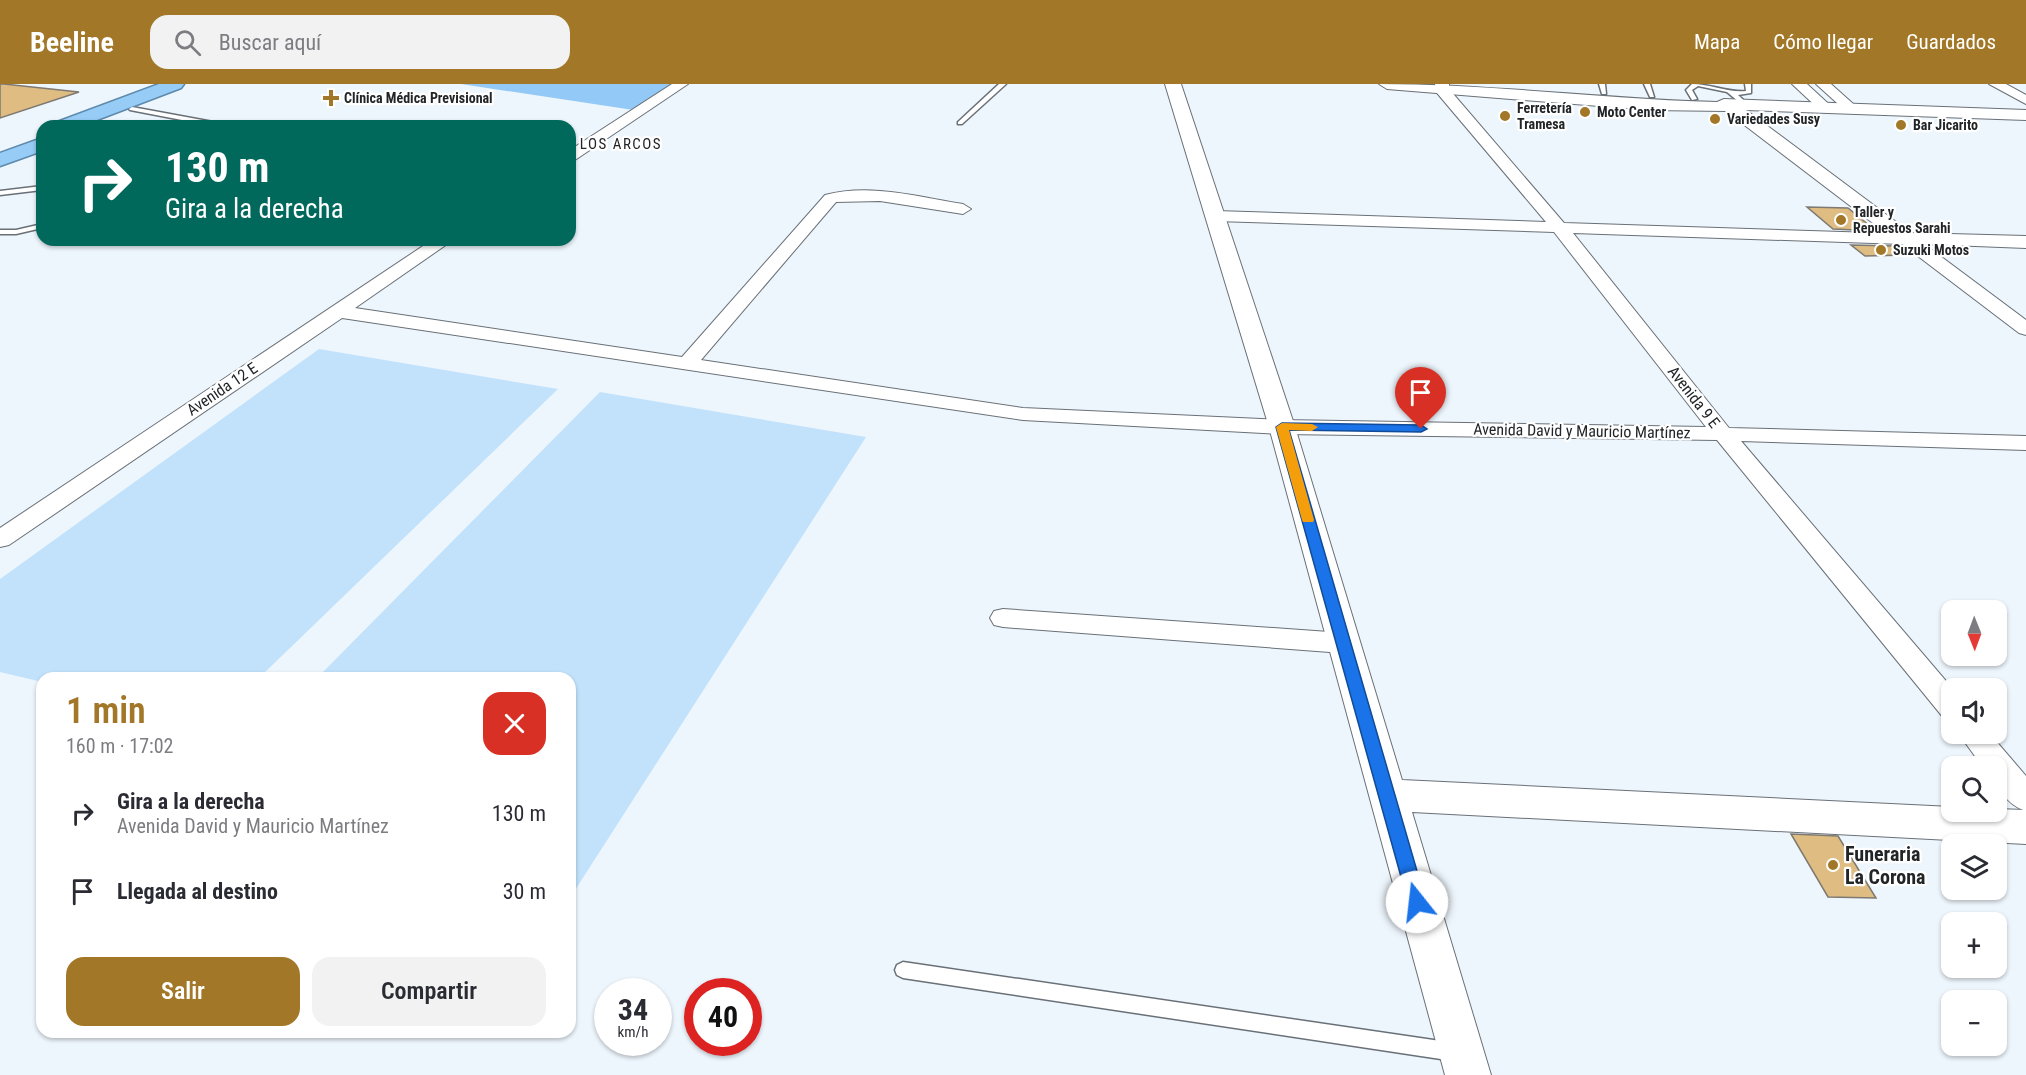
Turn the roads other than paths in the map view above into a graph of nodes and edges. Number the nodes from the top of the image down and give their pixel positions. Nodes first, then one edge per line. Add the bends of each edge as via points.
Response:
1 (681, 84) edge
2 (1003, 84) edge
3 (1173, 84) edge
4 (1387, 84) edge
5 (1482, 84) edge
6 (1748, 84) edge
7 (1799, 84) edge
8 (1823, 84) edge
9 (1996, 84) edge
10 (181, 86) edge
11 (1442, 87) edge
12 (1603, 89) edge
13 (1696, 89) edge
14 (1649, 90) edge
15 (2026, 100) edge
16 (1736, 102) junction
17 (132, 109) junction
18 (1827, 109) junction
19 (1853, 110) junction
20 (2026, 115) edge
21 (82, 120) edge
22 (104, 120) edge
23 (192, 120) edge
24 (960, 123) dead end
25 (36, 136) edge
26 (36, 146) edge
27 (0, 150) edge
28 (576, 153) edge
29 (0, 160) edge
30 (36, 189) edge
31 (0, 193) edge
32 (963, 208) dead end
33 (1216, 216) junction
34 (36, 227) edge
35 (1559, 227) junction
36 (0, 232) edge
37 (1906, 239) junction
38 (2026, 242) edge
39 (435, 246) edge
40 (336, 311) junction
41 (2026, 329) edge
42 (687, 364) junction
43 (1282, 427) junction
44 (1723, 434) junction
45 (2026, 443) edge
46 (0, 539) edge
47 (1003, 618) dead end
48 (1343, 643) junction
49 (1941, 695) edge
50 (1980, 744) edge
51 (1386, 795) junction
52 (2026, 798) edge
53 (2026, 826) edge
54 (903, 970) dead end
55 (1464, 1064) edge

1 - 28 street
2 - 24 lane
3 - 33 street
4 - 11 street
5 - 12 street
6 - 16 lane via 1749,92
7 - 18 street
8 - 19 street
9 - 15 street
10 - 17 highway
10 - 21 highway
11 - 16 street via 1649,105 1719,107
11 - 35 street, Avenida 9 E
12 - 14 street
13 - 14 street
13 - 16 street
16 - 18 street
16 - 37 street
17 - 22 highway
17 - 23 lane
18 - 19 street
19 - 20 street
25 - 27 highway
26 - 29 highway
30 - 31 lane
32 - 42 street via 867,196 831,198
33 - 35 street
33 - 43 street
34 - 36 lane
35 - 37 street
35 - 44 street, Avenida 9 E
37 - 38 street
37 - 41 street
39 - 40 street, Avenida 12 E
40 - 42 street, Avenida David y Mauricio Martínez
40 - 46 street, Avenida 12 E
42 - 43 street, Avenida David y Mauricio Martínez via 1023,414
43 - 44 street, Avenida David y Mauricio Martínez
43 - 48 street
44 - 45 street, Avenida David y Mauricio Martínez
44 - 49 street, Avenida 9 E
47 - 48 street
48 - 51 street
50 - 52 street
51 - 53 street
51 - 55 street
54 - 55 lane

